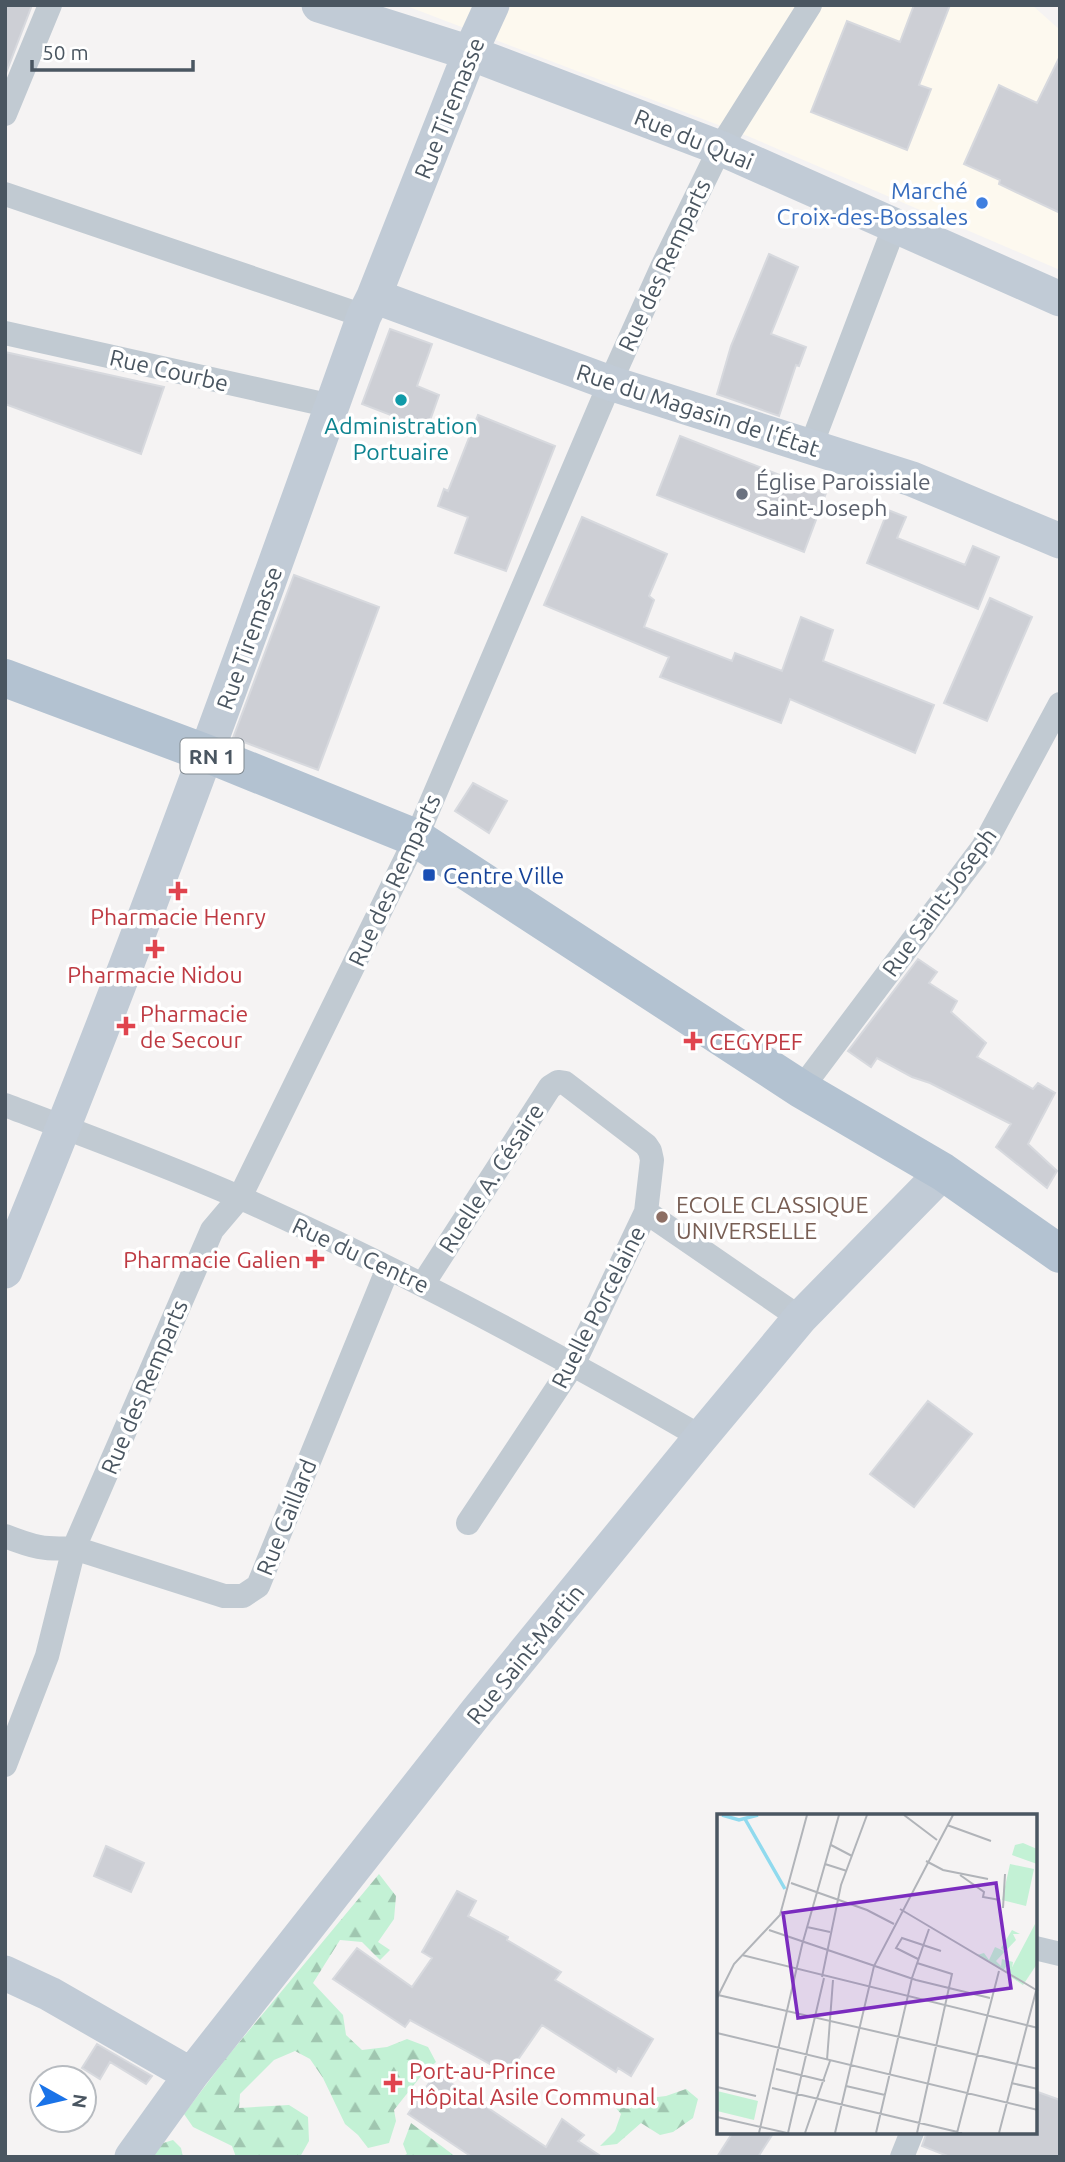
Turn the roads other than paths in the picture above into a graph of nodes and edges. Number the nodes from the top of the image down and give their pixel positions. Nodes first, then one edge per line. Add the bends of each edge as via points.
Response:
1 (50, 5) edge
2 (318, 5) edge
3 (492, 5) edge
4 (810, 5) edge
5 (470, 53) junction
6 (5, 114) edge
7 (720, 148) junction
8 (5, 194) edge
9 (895, 225) junction
10 (1060, 299) edge
11 (369, 306) junction
12 (5, 333) edge
13 (610, 383) junction
14 (332, 406) junction
15 (811, 446) junction
16 (1060, 541) edge
17 (5, 678) edge
18 (1060, 704) edge
19 (208, 754) junction
20 (416, 838) junction
21 (565, 1083) joint
22 (801, 1089) junction
23 (5, 1105) edge
24 (64, 1127) junction
25 (943, 1172) junction
26 (240, 1198) junction
27 (646, 1212) junction
28 (1060, 1254) edge
29 (388, 1268) junction
30 (5, 1271) edge
31 (423, 1284) junction
32 (800, 1318) junction
33 (574, 1363) junction
34 (701, 1437) junction
35 (468, 1523) dead end
36 (5, 1536) edge
37 (75, 1548) junction
38 (5, 1765) edge
39 (1037, 1948) edge
40 (1060, 1954) edge
41 (5, 1973) edge
42 (191, 2075) junction
43 (911, 2134) edge
44 (132, 2157) edge
45 (902, 2157) edge

1 - 6 street
2 - 5 street, Rue du Quai
3 - 5 street, Rue Tiremasse
4 - 7 street, Rue des Remparts
5 - 7 street, Rue du Quai
5 - 11 street, Rue Tiremasse
7 - 9 street, Rue du Quai
7 - 13 street, Rue des Remparts
8 - 11 street via 164,247
9 - 10 street, Rue du Quai
9 - 15 street
11 - 13 street, Rue du Magasin de l'État
11 - 14 street, Rue Tiremasse
12 - 14 street, Rue Courbe
13 - 15 street, Rue du Magasin de l'État
13 - 20 street, Rue des Remparts
14 - 19 street, Rue Tiremasse
15 - 16 street, Rue du Magasin de l'État via 912,479
17 - 19 main road, RN 1
18 - 22 street, Rue Saint-Joseph via 983,847
19 - 20 main road, RN 1
19 - 24 street, Rue Tiremasse
20 - 22 main road, RN 1
20 - 26 street, Rue des Remparts
21 - 27 street, Ruelle Porcelaine via 650,1151
21 - 31 street, Ruelle A. Césaire via 550,1087
22 - 25 main road, RN 1
23 - 24 street, Rue du Centre
24 - 26 street, Rue du Centre
24 - 30 street, Rue Tiremasse
25 - 28 main road, RN 1
25 - 32 street, Rue Saint-Martin
26 - 29 street, Rue du Centre
26 - 37 street, Rue des Remparts via 212,1230
27 - 32 street
27 - 33 street, Ruelle Porcelaine
29 - 31 street, Rue du Centre
29 - 37 street, Rue Caillard via 258,1586 243,1596 224,1596
31 - 33 street, Rue du Centre
32 - 34 street, Rue Saint-Martin
33 - 34 street, Rue du Centre
33 - 35 street, Ruelle Porcelaine
34 - 42 street, Rue Saint-Martin via 478,1710
36 - 37 street, Rue Caillard via 34,1547
37 - 38 street, Rue des Remparts via 47,1656
39 - 40 street
41 - 42 street
42 - 44 street, Rue Saint-Martin
43 - 45 street

